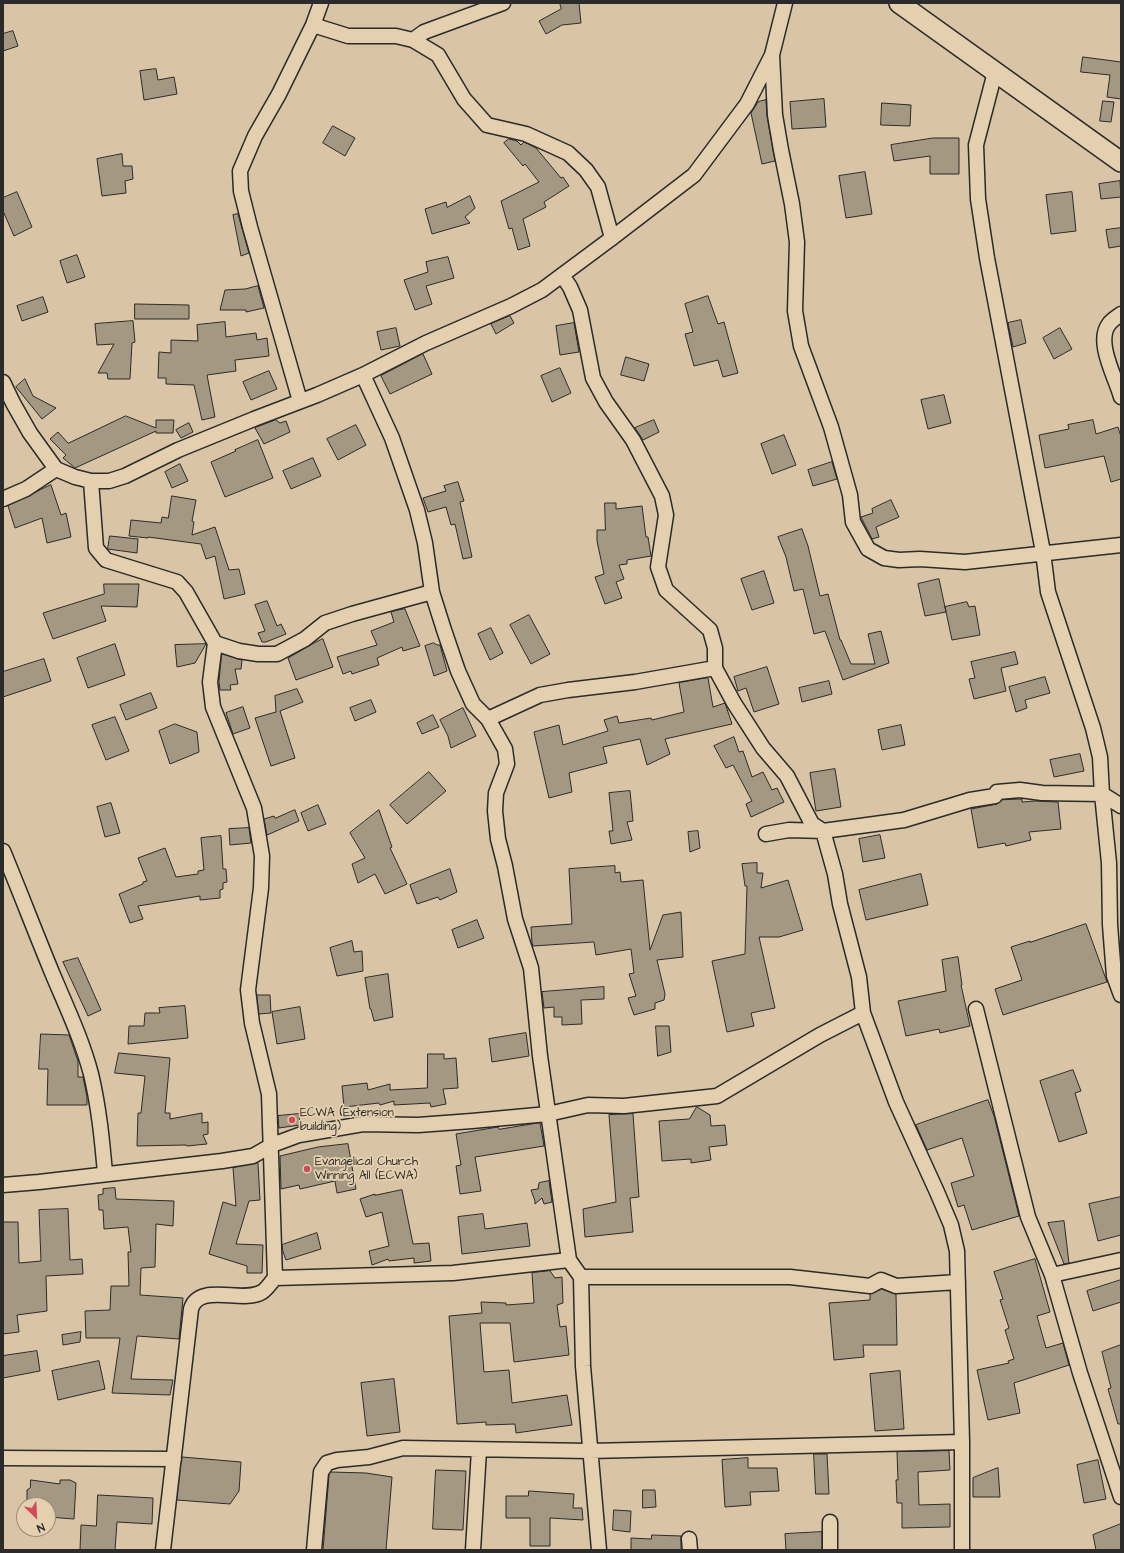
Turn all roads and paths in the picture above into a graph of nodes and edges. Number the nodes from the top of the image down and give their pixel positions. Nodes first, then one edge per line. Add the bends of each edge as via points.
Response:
1 (321, 3) edge
2 (503, 3) edge
3 (785, 3) edge
4 (900, 3) edge
5 (313, 25) junction
6 (413, 40) junction
7 (772, 55) junction
8 (995, 72) junction
9 (1121, 162) edge
10 (612, 238) junction
11 (562, 275) junction
12 (1121, 314) edge
13 (363, 375) junction
14 (3, 382) edge
15 (1121, 397) edge
16 (300, 401) junction
17 (56, 469) junction
18 (91, 481) junction
19 (3, 499) edge
20 (1121, 545) edge
21 (1044, 552) junction
22 (432, 592) junction
23 (215, 643) junction
24 (715, 668) junction
25 (488, 719) junction
26 (1102, 794) junction
27 (1121, 806) edge
28 (823, 831) junction
29 (766, 834) dead end
30 (3, 851) edge
31 (1121, 996) edge
32 (976, 1009) dead end
33 (863, 1013) junction
34 (548, 1114) junction
35 (272, 1145) junction
36 (105, 1173) junction
37 (3, 1185) edge
38 (569, 1260) junction
39 (1121, 1260) edge
40 (1052, 1275) junction
41 (275, 1278) junction
42 (580, 1278) junction
43 (958, 1282) junction
44 (962, 1442) junction
45 (479, 1450) junction
46 (590, 1451) junction
47 (3, 1458) edge
48 (174, 1459) junction
49 (1121, 1497) edge
50 (830, 1522) dead end
51 (163, 1550) edge
52 (314, 1550) edge
53 (473, 1550) edge
54 (599, 1550) edge
55 (830, 1550) edge
56 (962, 1550) edge

1 - 5 street
2 - 6 street via 424,32
3 - 7 street
4 - 8 main road
5 - 6 street via 348,36 396,36
5 - 16 street via 255,136 240,171 241,191 250,227
6 - 10 street via 438,55 464,99 487,125 526,134 568,153 586,170 598,187
7 - 10 street via 747,104 694,175
7 - 21 street via 775,115 797,242 795,311 801,346 831,427 850,495 853,522 868,549 884,558 965,562
8 - 9 main road
8 - 21 street via 976,145 978,199
10 - 11 street
11 - 13 street via 542,290 511,306 426,343
11 - 24 street via 580,310 593,378 606,402 633,440 662,496 666,515 658,567 666,590 710,630 716,648
12 - 15 street via 1108,324 1104,337 1106,352
13 - 16 street
13 - 22 street via 392,438 417,510
14 - 17 street via 30,433
16 - 18 street via 178,450 125,476 109,481
17 - 18 street
17 - 19 street via 26,489
18 - 23 street via 96,548 106,560 177,582 186,592
20 - 21 street
21 - 26 street via 1048,592 1095,735 1100,757
22 - 23 street via 325,624 305,639 276,654 239,651
22 - 25 street via 458,671 473,704
23 - 35 street via 210,682 213,707 254,808 262,856 261,888 248,990 252,1023 269,1094
24 - 25 street via 540,695
24 - 28 street via 763,748 787,776 812,824
25 - 34 street via 505,749 507,764 496,793 498,839 515,919 531,968
26 - 27 street
26 - 28 street via 1020,790 997,792 995,796 970,800 904,820
26 - 31 street via 1109,864 1114,976
28 - 29 street via 788,830
28 - 33 street via 859,976
30 - 36 street via 84,1050 100,1120
32 - 40 street via 1028,1217
33 - 34 street via 820,1035 717,1096 624,1106 588,1105
33 - 43 street via 896,1102 950,1226 957,1251
34 - 35 street via 418,1125 363,1124 299,1135
34 - 38 street
35 - 36 street via 253,1156
35 - 41 street
36 - 37 street
38 - 41 street via 454,1273
38 - 42 street
39 - 40 street
40 - 49 street via 1080,1373
41 - 48 street via 262,1292 250,1296 204,1296 193,1303
42 - 43 street via 790,1277 870,1286 882,1280 896,1286
42 - 46 street via 583,1366
43 - 44 street
44 - 46 street
44 - 56 street
45 - 46 street
45 - 52 street via 403,1448 369,1457 327,1463 321,1472
45 - 53 street
46 - 54 street
47 - 48 street
48 - 51 street
50 - 55 street

